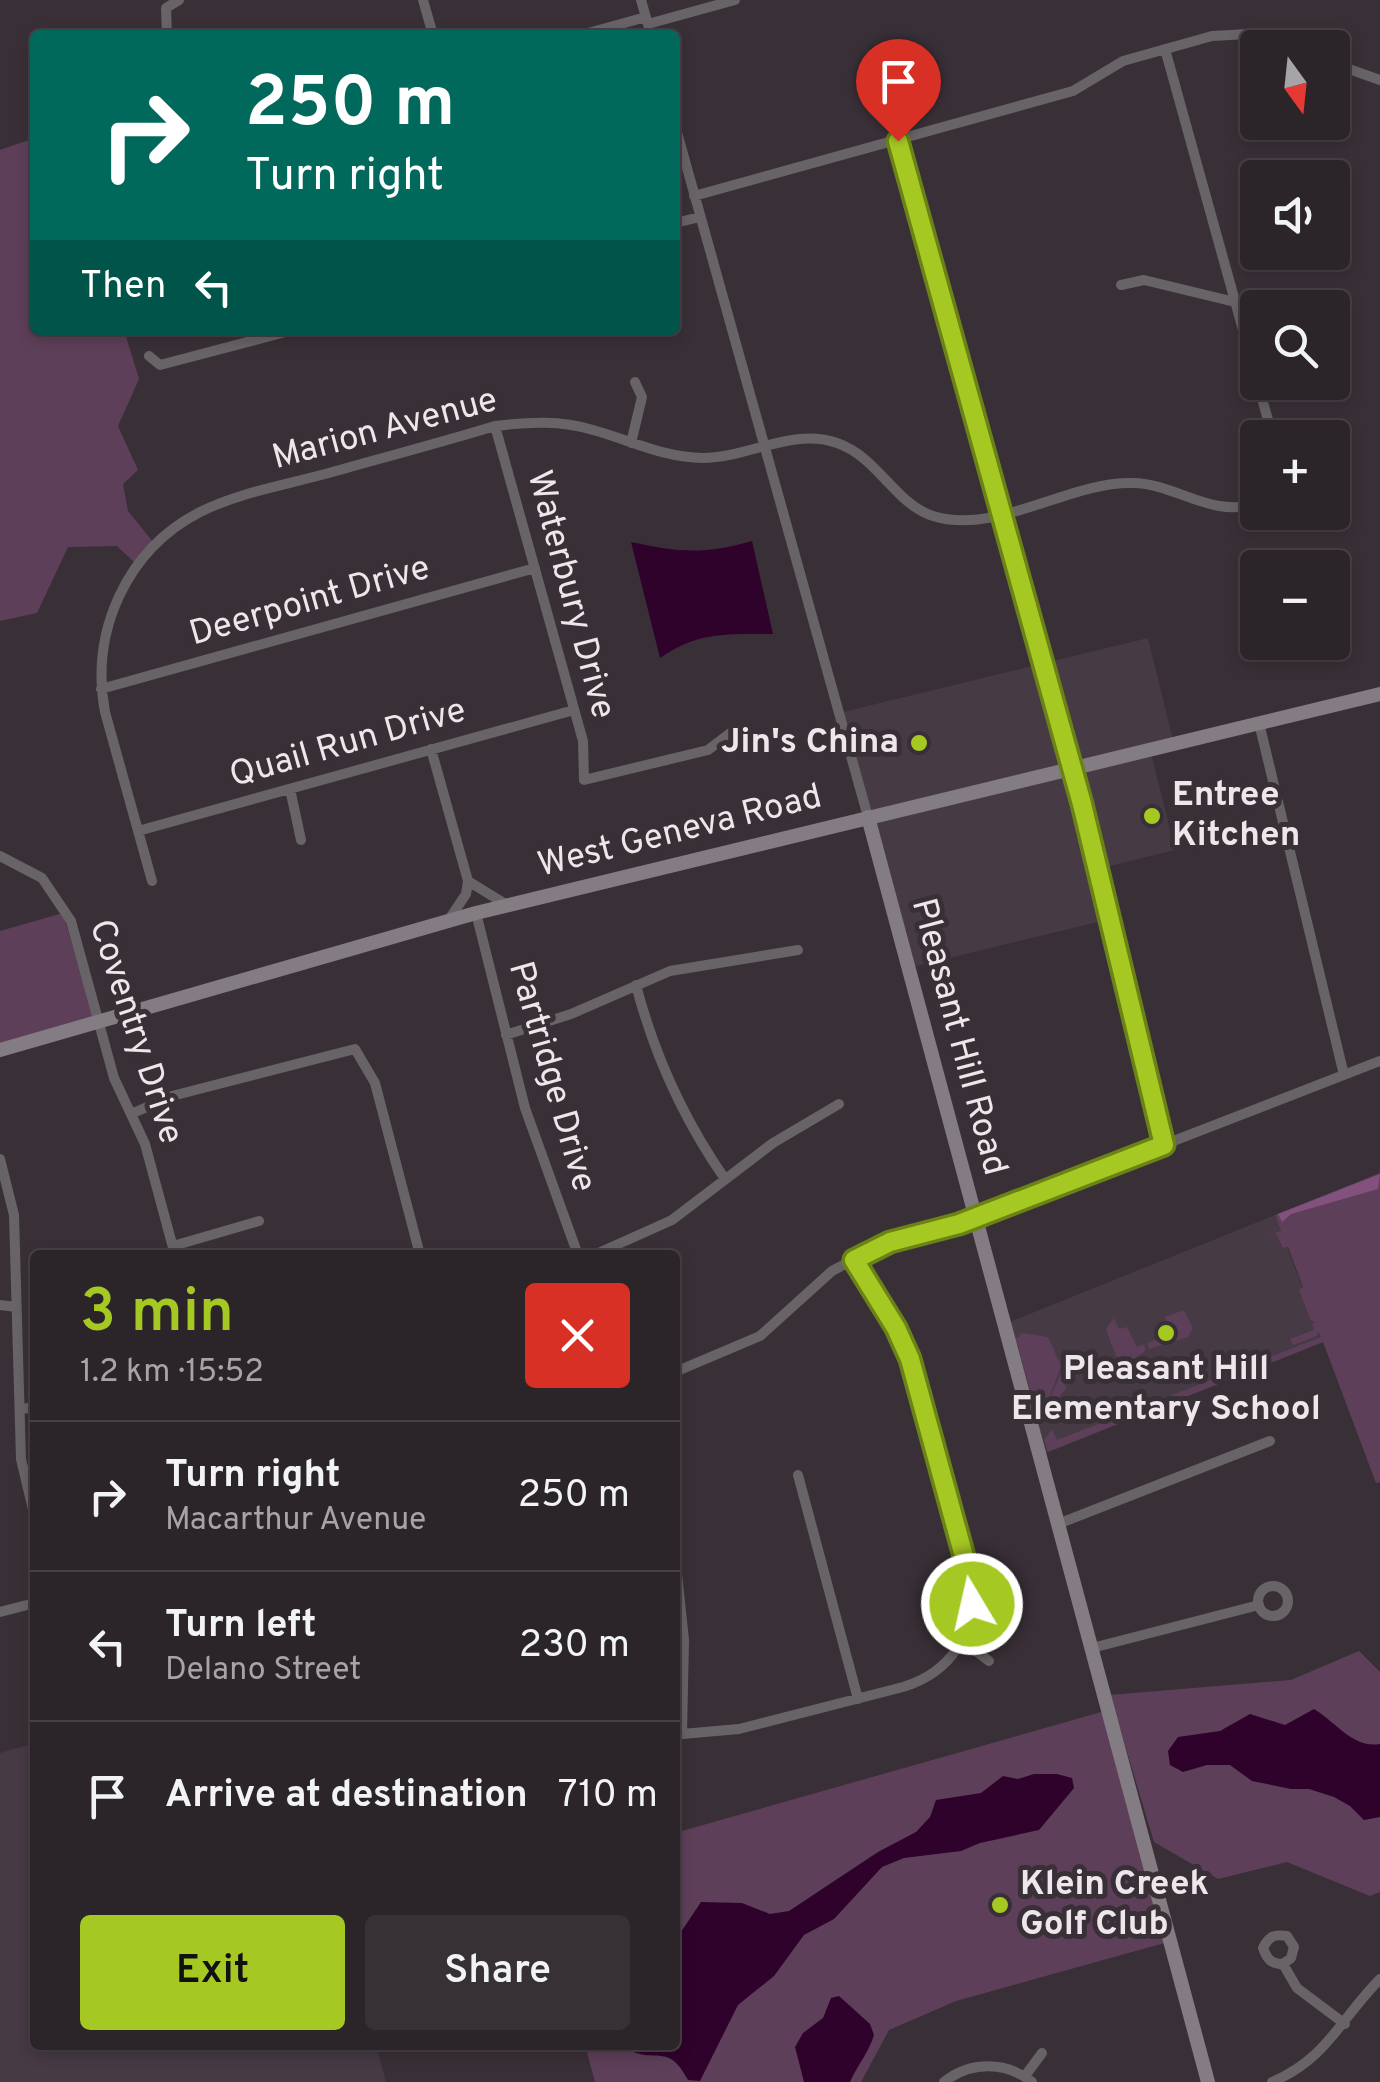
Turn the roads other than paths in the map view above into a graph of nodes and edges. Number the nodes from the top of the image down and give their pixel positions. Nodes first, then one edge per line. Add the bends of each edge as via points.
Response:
1 (180, 0) edge
2 (423, 0) edge
3 (641, 0) edge
4 (736, 0) edge
5 (648, 26) edge
6 (167, 30) edge
7 (432, 30) edge
8 (618, 30) edge
9 (1240, 34) edge
10 (1166, 49) junction
11 (1350, 69) edge
12 (1380, 80) edge
13 (898, 141) junction
14 (680, 144) edge
15 (694, 196) junction
16 (700, 216) junction
17 (680, 222) edge
18 (1121, 285) dead end
19 (1235, 302) junction
20 (251, 336) edge
21 (149, 356) dead end
22 (636, 382) dead end
23 (1267, 420) edge
24 (495, 426) junction
25 (631, 442) junction
26 (764, 446) junction
27 (1240, 507) edge
28 (1000, 514) junction
29 (535, 568) junction
30 (100, 689) junction
31 (1380, 694) edge
32 (574, 710) junction
33 (1259, 724) junction
34 (733, 731) dead end
35 (432, 750) junction
36 (1072, 769) junction
37 (290, 789) junction
38 (868, 817) junction
39 (138, 832) junction
40 (302, 840) dead end
41 (0, 856) edge
42 (152, 881) dead end
43 (468, 881) junction
44 (507, 906) junction
45 (476, 913) junction
46 (448, 921) junction
47 (798, 950) dead end
48 (636, 984) junction
49 (97, 1022) junction
50 (506, 1034) junction
51 (0, 1050) edge
52 (1380, 1061) edge
53 (1344, 1075) junction
54 (838, 1104) dead end
55 (132, 1114) junction
56 (1164, 1145) junction
57 (0, 1159) edge
58 (724, 1179) junction
59 (976, 1216) junction
60 (260, 1220) dead end
61 (174, 1250) edge
62 (177, 1250) edge
63 (419, 1250) edge
64 (576, 1250) edge
65 (605, 1250) edge
66 (854, 1260) junction
67 (0, 1305) edge
68 (16, 1307) junction
69 (680, 1370) edge
70 (30, 1407) edge
71 (20, 1410) junction
72 (1270, 1441) dead end
73 (798, 1475) dead end
74 (30, 1498) edge
75 (1058, 1524) junction
76 (680, 1602) edge
77 (30, 1604) edge
78 (1259, 1605) dead end
79 (0, 1612) edge
80 (963, 1641) junction
81 (1092, 1648) junction
82 (989, 1661) dead end
83 (858, 1699) junction
84 (1283, 1964) dead end
85 (1380, 1979) edge
86 (1345, 2024) junction
87 (1042, 2053) dead end
88 (1028, 2079) edge
89 (944, 2082) edge
90 (1208, 2082) edge
91 (1272, 2082) edge

1 - 6 street via 166,8
2 - 7 street
3 - 5 street
4 - 5 street
5 - 8 street
9 - 10 street
10 - 13 street via 1123,61 1073,91
10 - 19 street
11 - 12 street
13 - 15 street
13 - 28 street
14 - 15 street, Pleasant Hill Road
15 - 16 street, Pleasant Hill Road
16 - 17 street
16 - 26 street, Pleasant Hill Road
18 - 19 street via 1144,280
19 - 23 street
20 - 21 street via 160,365
22 - 25 street via 642,396
24 - 25 street, Marion Avenue via 556,422
24 - 29 street, Waterbury Drive
24 - 30 street, Marion Avenue via 231,500 187,520 125,582 105,636
25 - 26 street, Marion Avenue via 699,458
26 - 28 street, Marion Avenue via 830,440 871,462 932,516
26 - 38 street, Pleasant Hill Road
27 - 28 street, Marion Avenue via 1214,507 1154,485 1122,483
28 - 36 street
29 - 30 street, Deerpoint Drive
29 - 32 street, Waterbury Drive
30 - 39 street, Marion Avenue
31 - 33 main road, West Geneva Road
32 - 34 street, Waterbury Drive via 584,780 708,750
32 - 35 street, Quail Run Drive
33 - 36 main road, West Geneva Road
33 - 53 street
35 - 37 street, Quail Run Drive
35 - 43 street
36 - 38 main road, West Geneva Road
36 - 56 street
37 - 39 street, Quail Run Drive
37 - 40 street
38 - 44 main road, West Geneva Road
38 - 59 main road, Pleasant Hill Road
39 - 42 street, Marion Avenue
41 - 49 street, Coventry Drive via 42,878 60,900
43 - 44 street
43 - 46 street
44 - 45 main road, West Geneva Road
45 - 46 main road, West Geneva Road
45 - 50 street, Partridge Drive
46 - 49 main road, West Geneva Road
47 - 48 street via 697,965
48 - 50 street
48 - 58 street via 656,1052
49 - 51 main road, West Geneva Road
49 - 55 street, Coventry Drive
50 - 64 street, Partridge Drive
52 - 53 street
53 - 56 street
54 - 58 street
55 - 61 street, Coventry Drive
55 - 63 street via 172,1096 355,1049 375,1083
56 - 59 street
57 - 68 street via 14,1215
58 - 65 street via 672,1220
59 - 66 street
59 - 75 main road, Pleasant Hill Road
60 - 62 street
66 - 69 street via 818,1282 760,1336
66 - 80 street via 896,1328 917,1379 971,1582
67 - 68 street
68 - 71 street
70 - 71 street
71 - 74 street
72 - 75 street
73 - 83 street
75 - 81 main road, Pleasant Hill Road
76 - 83 street via 682,1734 739,1730
77 - 79 street
78 - 81 street
80 - 82 street
80 - 83 street via 928,1677
81 - 90 main road, Pleasant Hill Road
84 - 86 street via 1297,1988
85 - 86 street
86 - 91 street via 1310,2061
87 - 88 street
88 - 89 street via 1001,2066 978,2066

